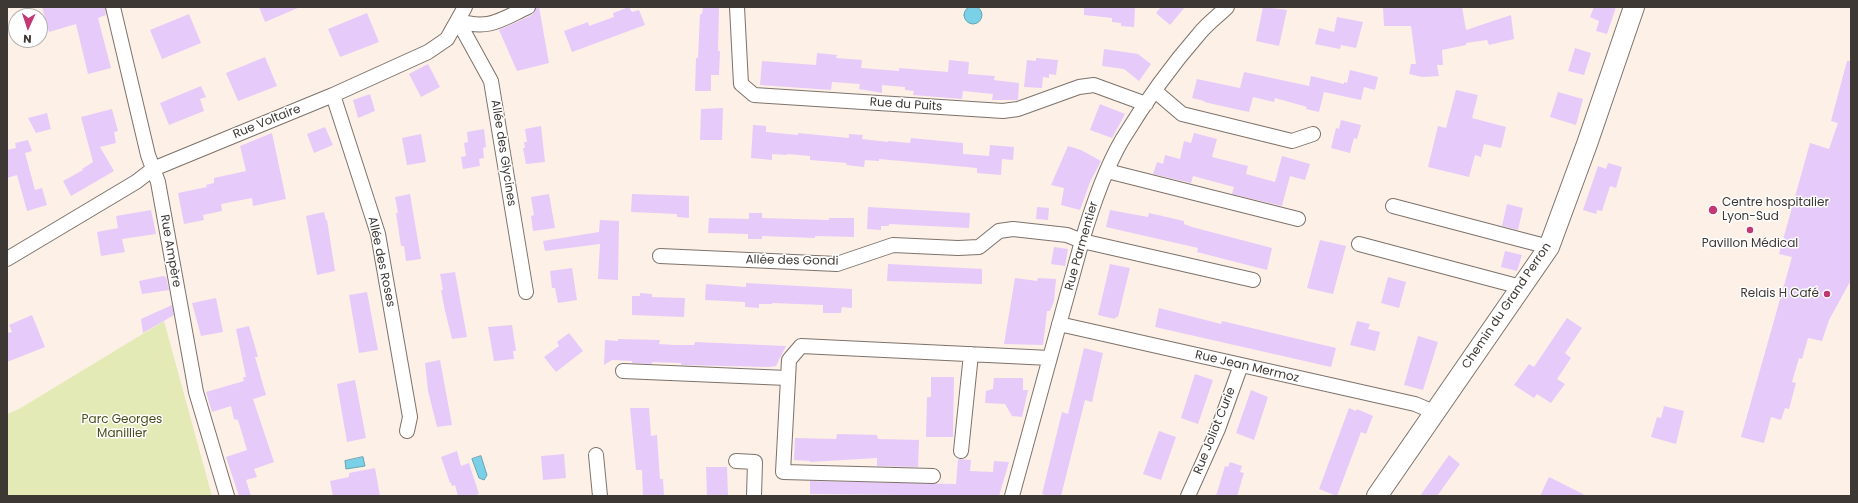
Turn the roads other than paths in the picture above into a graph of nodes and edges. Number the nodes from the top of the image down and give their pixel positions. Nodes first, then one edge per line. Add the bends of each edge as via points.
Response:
1 (113, 7) edge
2 (465, 7) edge
3 (528, 7) edge
4 (737, 7) edge
5 (1227, 7) edge
6 (1634, 7) edge
7 (458, 21) junction
8 (1155, 91) junction
9 (333, 95) junction
10 (1146, 104) junction
11 (1313, 134) dead end
12 (153, 169) junction
13 (1107, 171) junction
14 (1392, 206) dead end
15 (1298, 219) dead end
16 (1082, 241) junction
17 (1358, 244) dead end
18 (1549, 247) junction
19 (660, 256) dead end
20 (7, 259) edge
21 (1253, 280) dead end
22 (1521, 287) junction
23 (526, 292) dead end
24 (1059, 324) junction
25 (971, 354) junction
26 (1050, 358) junction
27 (1241, 365) junction
28 (623, 371) dead end
29 (788, 378) junction
30 (1434, 412) junction
31 (407, 431) dead end
32 (961, 451) dead end
33 (596, 456) dead end
34 (736, 461) dead end
35 (933, 476) dead end
36 (227, 496) edge
37 (600, 496) edge
38 (754, 496) edge
39 (1012, 496) edge
40 (1188, 496) edge
41 (1377, 496) edge

1 - 12 street, Rue Ampère
2 - 7 street, Rue Voltaire
3 - 7 street via 490,25 473,25
4 - 10 street, Rue du Puits via 741,84 754,96 1003,111 1018,109 1079,87 1094,85
5 - 8 street, Rue Parmentier via 1199,33
6 - 18 street, Chemin du Grand Perron
7 - 9 street, Rue Voltaire via 447,39 428,52
7 - 23 street, Allée des Glycines via 491,80
8 - 10 street, Rue Parmentier
8 - 11 street via 1182,114 1292,141
9 - 12 street, Rue Voltaire
9 - 31 street, Allée des Roses via 378,234 410,417
10 - 13 street, Rue Parmentier via 1122,141
12 - 20 street, Rue Voltaire via 136,182
12 - 36 street, Rue Ampère via 158,182 196,392
13 - 15 street
13 - 16 street, Rue Parmentier
14 - 18 street
16 - 19 street, Allée des Gondi via 1067,235 1013,229 999,231 979,247 894,245 837,264
16 - 21 street, Allée des Gondi
16 - 24 street, Rue Parmentier
17 - 22 street
18 - 22 street, Chemin du Grand Perron
22 - 30 street, Chemin du Grand Perron
24 - 26 street, Rue Parmentier
24 - 27 street, Rue Jean Mermoz
25 - 26 street
25 - 29 street via 801,346 789,360
25 - 32 street
26 - 39 street, Rue Parmentier
27 - 30 street, Rue Jean Mermoz via 1415,404
27 - 40 street, Rue Joliot Curie via 1218,428
28 - 29 street
29 - 35 street via 783,472
30 - 41 street, Chemin du Grand Perron
33 - 37 street
34 - 38 street via 755,462

